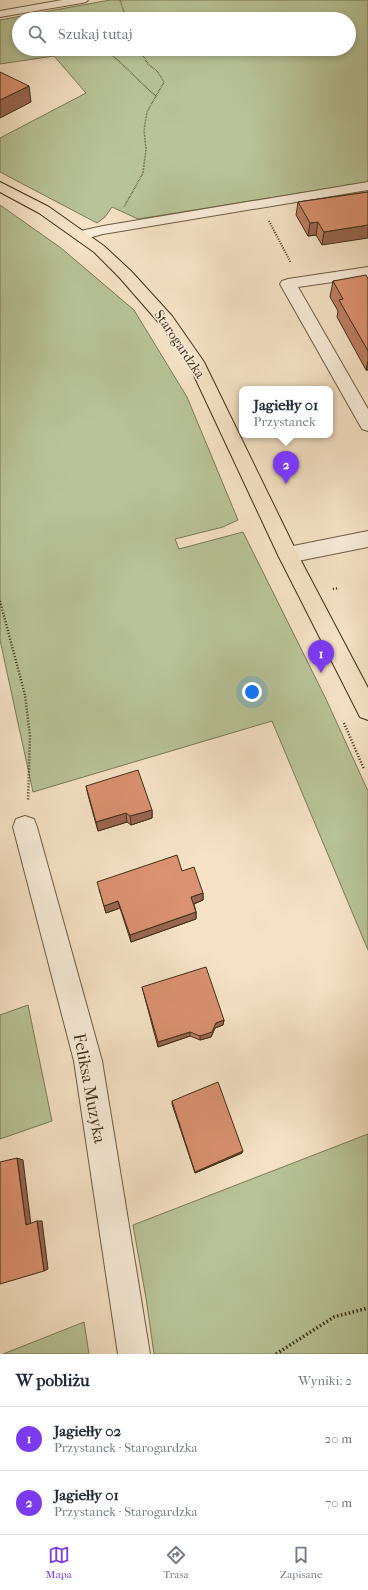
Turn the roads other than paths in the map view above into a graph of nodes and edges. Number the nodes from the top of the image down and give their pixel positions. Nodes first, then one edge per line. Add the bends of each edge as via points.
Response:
1 (82, 0) edge
2 (0, 14) edge
3 (0, 186) edge
4 (368, 186) edge
5 (81, 236) junction
6 (368, 272) edge
7 (368, 425) edge
8 (368, 539) edge
9 (288, 555) junction
10 (368, 710) edge
11 (25, 827) road end
12 (134, 1354) edge

1 - 2 street
3 - 5 main road, Starogardzka via 44,210
4 - 5 street
5 - 9 main road, Starogardzka via 125,274 148,299 198,366
6 - 7 street via 288,284
8 - 9 street
9 - 10 main road, Starogardzka
11 - 12 street, Feliksa Muzyka via 88,1061

